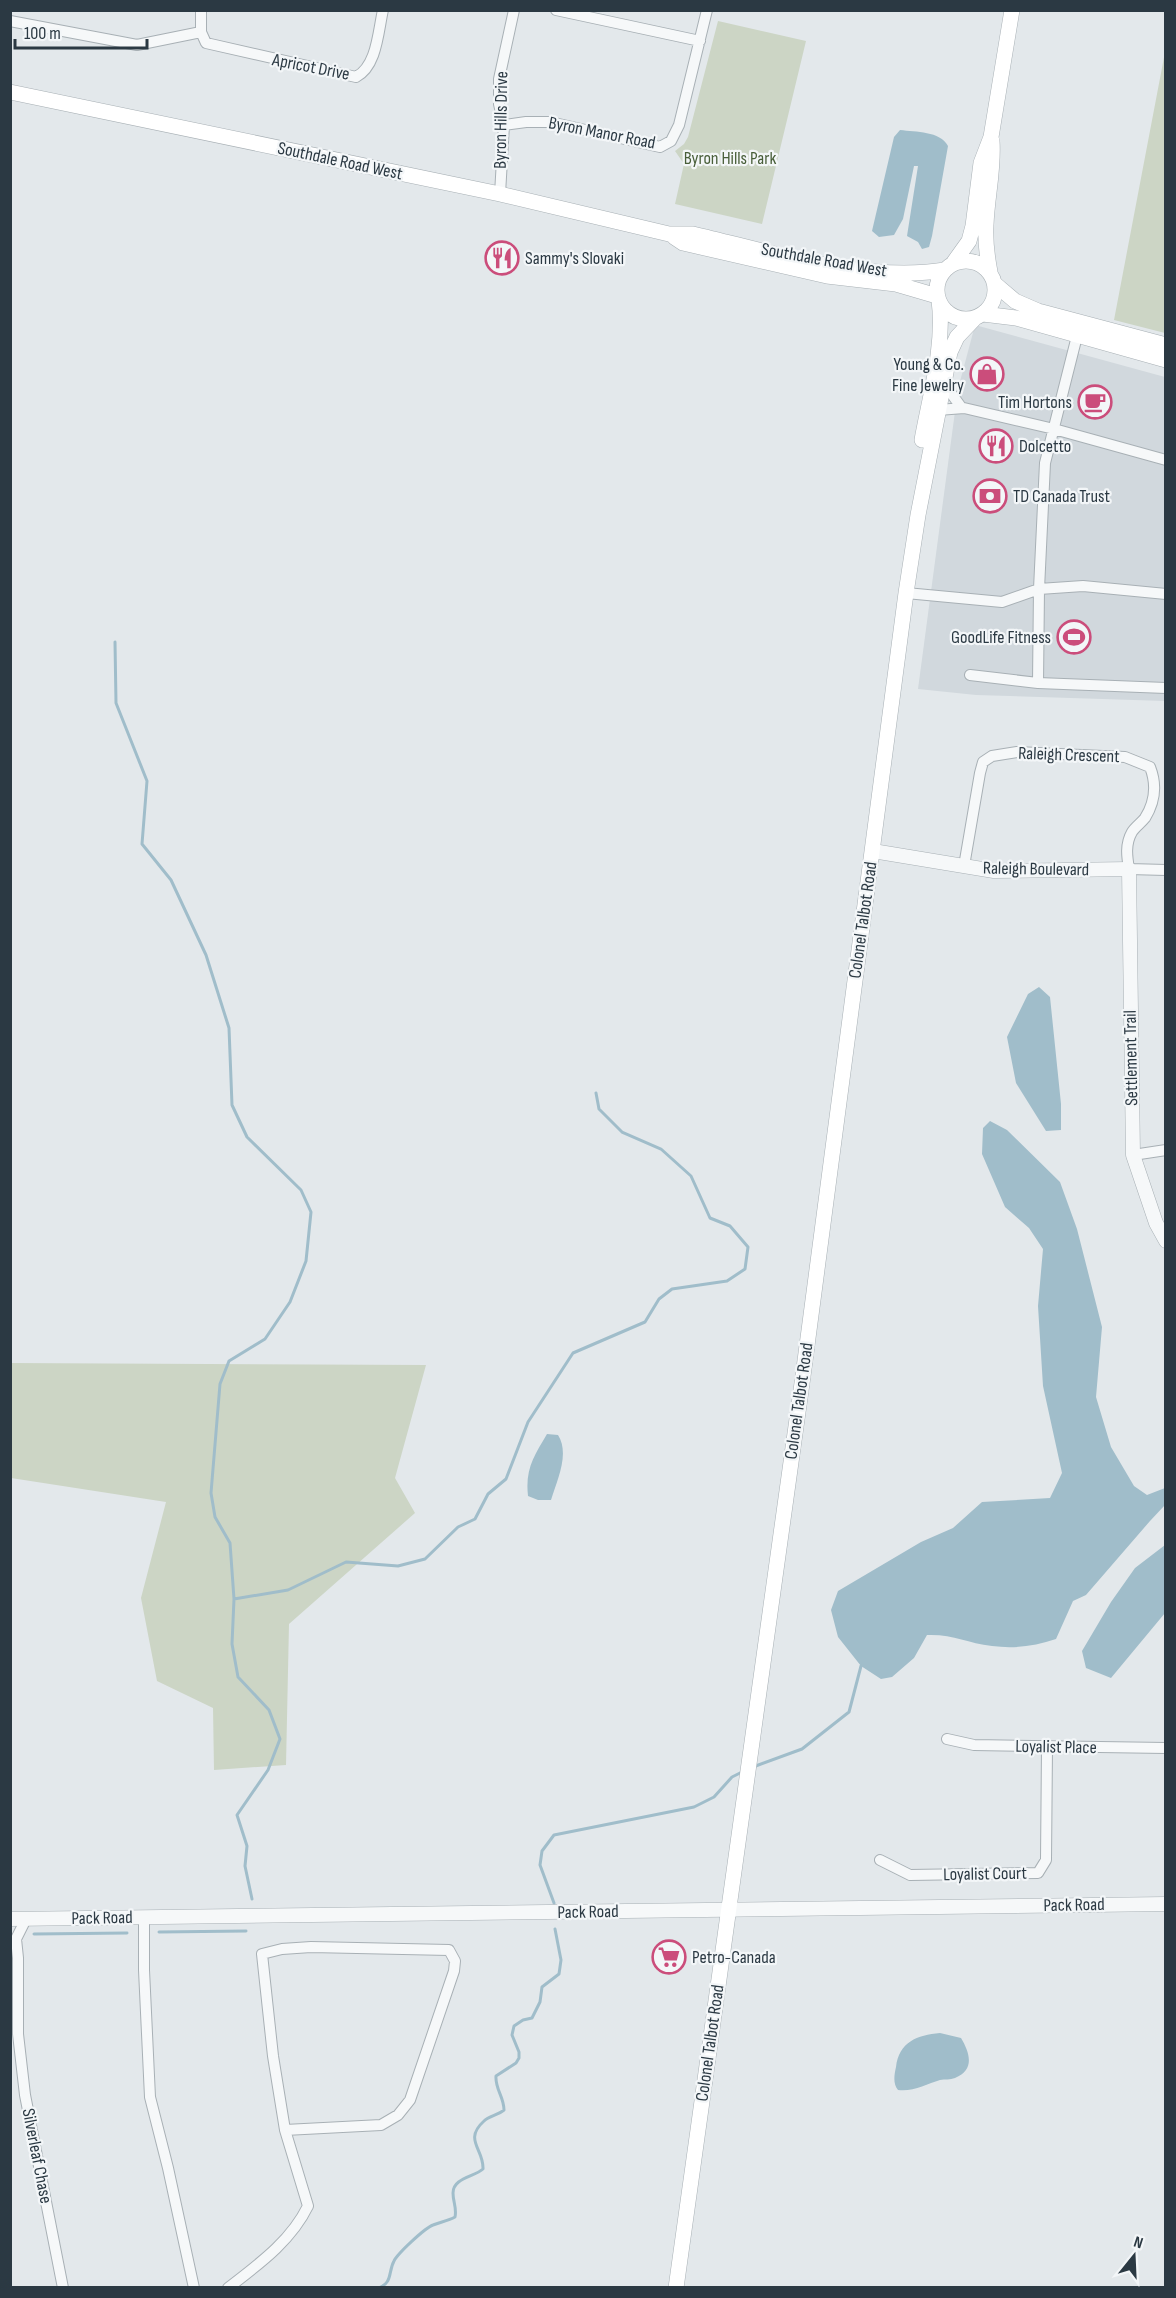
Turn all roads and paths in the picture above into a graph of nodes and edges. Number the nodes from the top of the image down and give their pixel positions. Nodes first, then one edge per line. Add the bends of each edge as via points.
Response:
1 (201, 10) edge
2 (383, 10) edge
3 (513, 10) edge
4 (556, 10) edge
5 (706, 10) edge
6 (1012, 10) edge
7 (10, 21) edge
8 (201, 32) junction
9 (700, 41) junction
10 (10, 92) edge
11 (504, 125) junction
12 (992, 137) junction
13 (500, 194) junction
14 (669, 234) junction
15 (949, 266) junction
16 (992, 278) junction
17 (938, 298) junction
18 (979, 316) junction
19 (1077, 336) junction
20 (1166, 345) edge
21 (1166, 360) edge
22 (944, 382) junction
23 (962, 407) junction
24 (938, 410) junction
25 (1054, 429) junction
26 (1166, 460) edge
27 (918, 514) junction
28 (1039, 589) junction
29 (906, 594) junction
30 (1166, 594) edge
31 (970, 675) dead end
32 (1038, 683) junction
33 (1166, 688) edge
34 (873, 851) junction
35 (964, 866) junction
36 (1129, 869) junction
37 (1166, 870) edge
38 (1166, 1150) edge
39 (1133, 1155) junction
40 (1166, 1241) edge
41 (947, 1739) dead end
42 (1047, 1748) junction
43 (1166, 1748) edge
44 (880, 1860) dead end
45 (1166, 1904) edge
46 (729, 1910) junction
47 (144, 1918) junction
48 (10, 1919) edge
49 (26, 1919) junction
50 (285, 2130) junction
51 (63, 2288) edge
52 (194, 2288) edge
53 (228, 2288) edge
54 (676, 2288) edge

1 - 8 street
2 - 8 street, Apricot Drive via 371,62 356,77 206,43
3 - 11 street, Byron Hills Drive via 499,79
4 - 9 street
5 - 9 street, Byron Manor Road
6 - 12 main road
7 - 8 street via 136,45
9 - 11 street, Byron Manor Road via 679,126 671,141 660,147 550,122
10 - 13 main road, Southdale Road West
11 - 13 street, Byron Hills Drive
12 - 15 main road via 981,163 969,241
12 - 16 main road via 994,160 986,252
13 - 14 main road, Southdale Road West
14 - 15 main road, Southdale Road West via 693,234 785,256 878,272 919,274
14 - 17 main road, Southdale Road West via 684,243 827,276 896,284
15 - 16 main road via 974,261
15 - 17 main road via 936,286
16 - 18 main road via 994,299
16 - 20 main road via 1015,301 1038,311
17 - 18 main road via 948,313 957,318
17 - 27 main road, Colonel Talbot Road via 941,320 919,455
18 - 19 main road via 1016,318
18 - 22 main road, Colonel Talbot Road via 957,337
19 - 21 main road
19 - 25 street
22 - 23 street
22 - 24 main road, Colonel Talbot Road
23 - 24 street
23 - 25 street
24 - 27 main road, Colonel Talbot Road
25 - 26 street
25 - 28 street via 1045,463
27 - 29 main road, Colonel Talbot Road
28 - 29 street via 1002,603
28 - 30 street via 1083,586
28 - 32 street
29 - 34 main road, Colonel Talbot Road
31 - 32 street
32 - 33 street
34 - 35 street, Raleigh Boulevard
34 - 46 main road, Colonel Talbot Road
35 - 36 street, Raleigh Boulevard via 994,871
35 - 36 street, Raleigh Crescent via 983,762 992,756 1017,752 1125,757 1150,767 1155,794 1145,818 1132,832 1126,853
36 - 37 street, Raleigh Boulevard
36 - 39 street, Settlement Trail
38 - 39 street
39 - 40 street, Settlement Trail via 1156,1224
41 - 42 street, Loyalist Place via 974,1745
42 - 43 street, Loyalist Place
42 - 44 street, Loyalist Court via 1046,1860 1038,1874 910,1875
45 - 46 street, Pack Road
46 - 47 street, Pack Road
46 - 54 main road, Colonel Talbot Road
47 - 49 street, Pack Road
47 - 52 street via 150,2097
48 - 49 street, Pack Road
49 - 51 street, Silverleaf Chase via 16,1939 18,2034 25,2095
50 - 50 street via 262,1954 311,1947 449,1950 455,1961 454,1971 410,2100 398,2115 381,2125
50 - 53 street via 308,2206 284,2241

